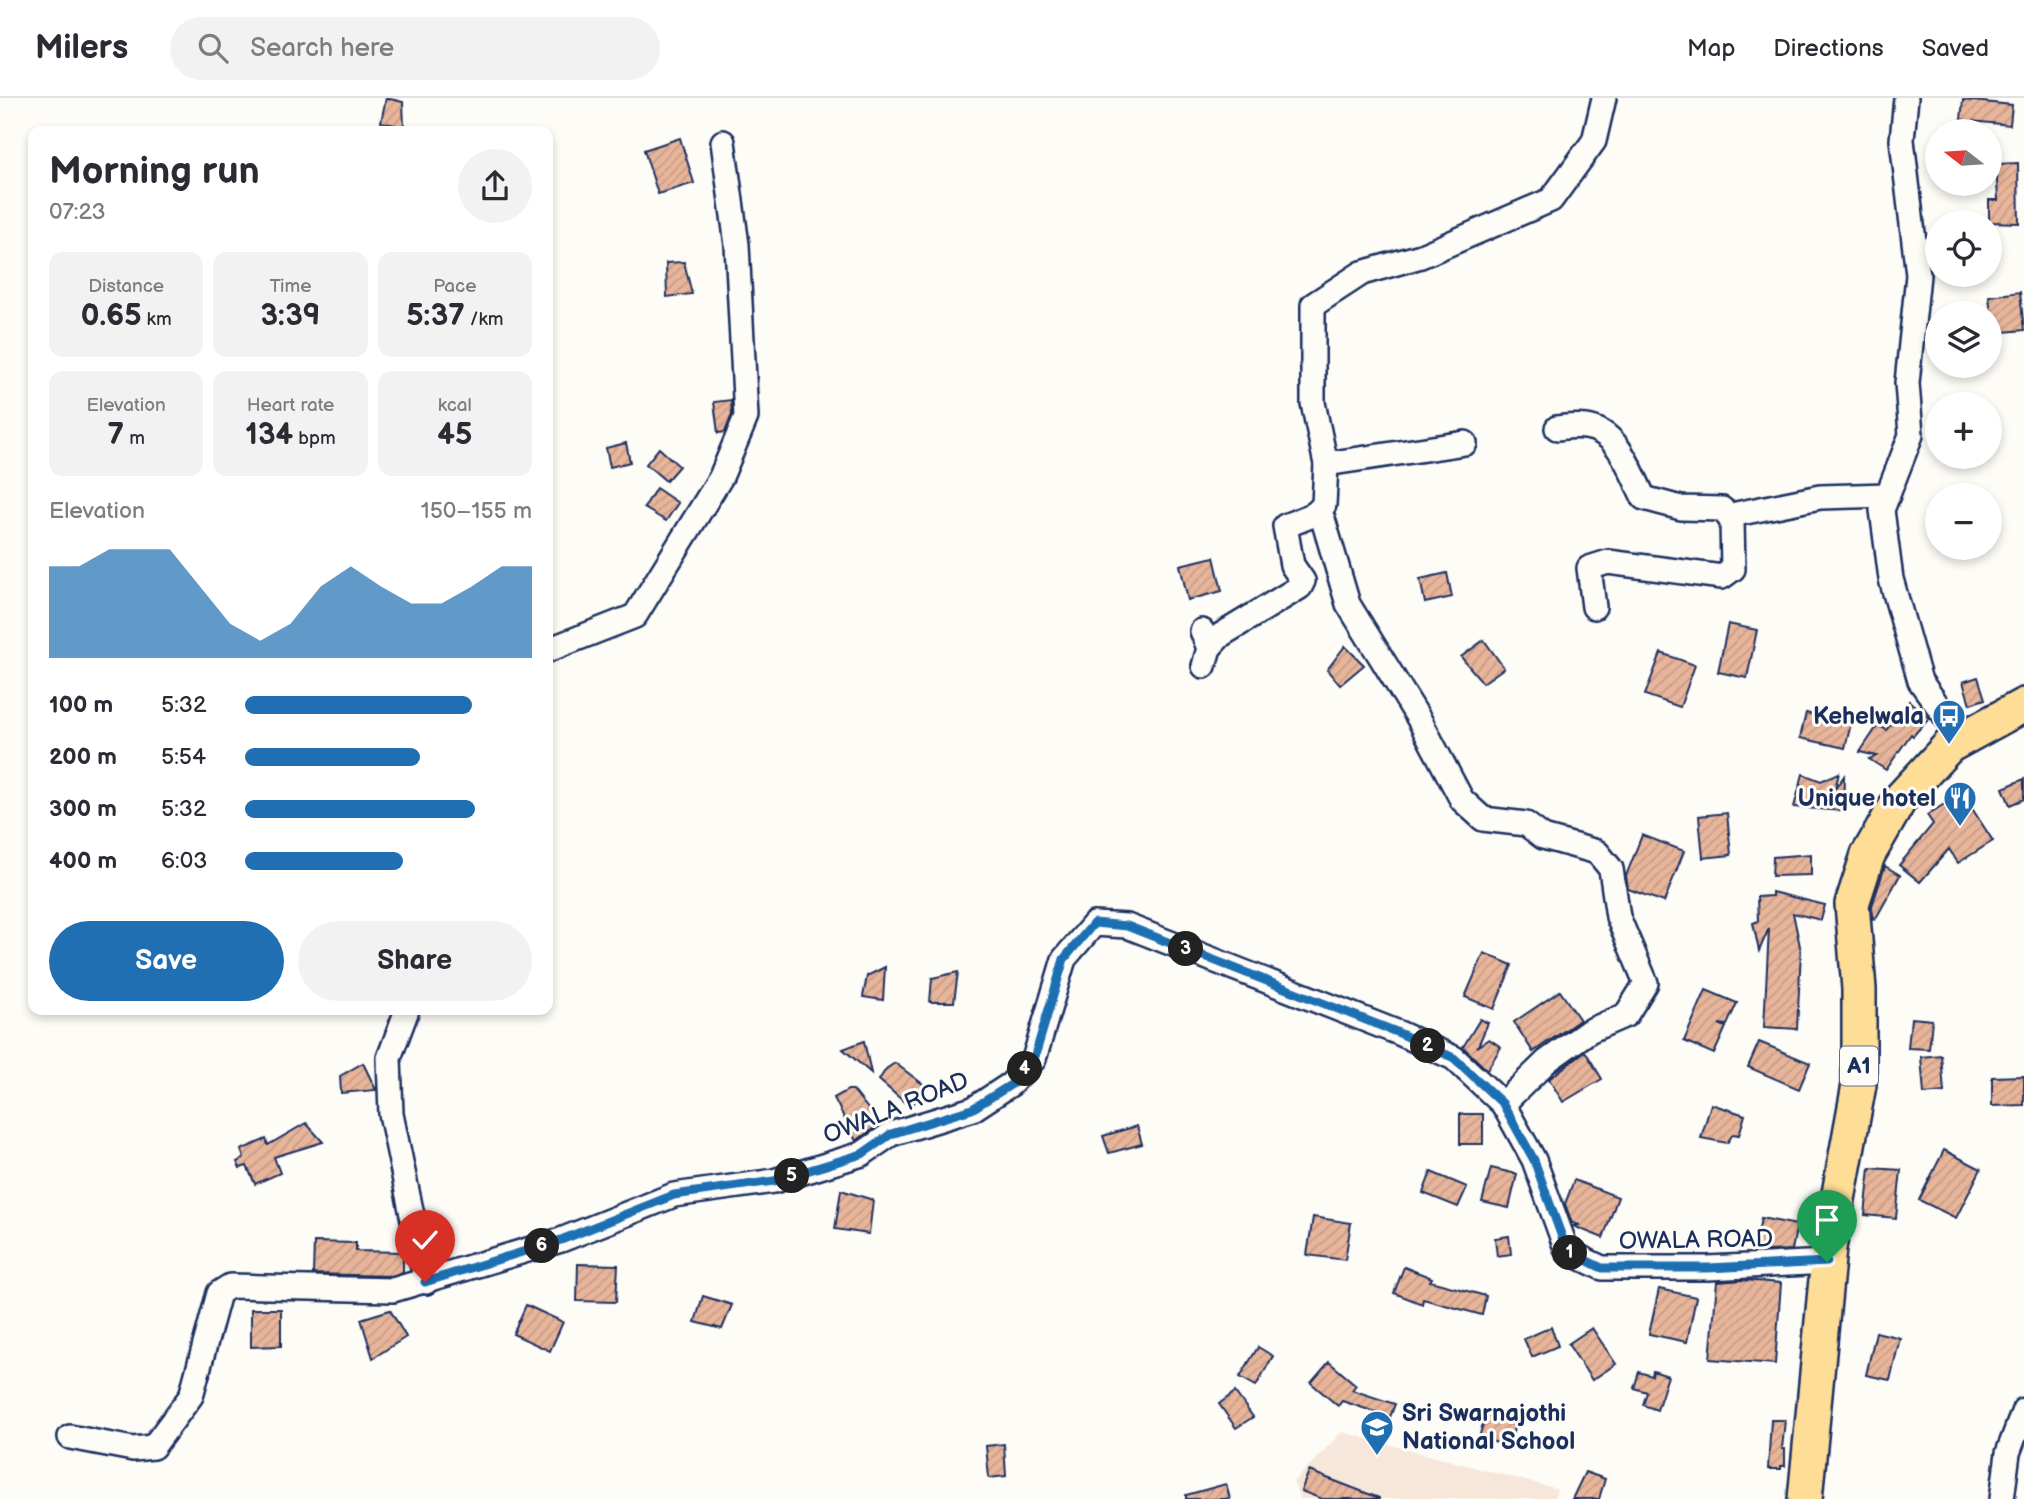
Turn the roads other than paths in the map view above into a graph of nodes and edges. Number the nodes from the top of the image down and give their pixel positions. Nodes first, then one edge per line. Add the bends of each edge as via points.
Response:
1 (1604, 98) edge
2 (1906, 98) edge
3 (723, 142) dead end
4 (1557, 428) dead end
5 (1465, 443) dead end
6 (1326, 464) junction
7 (1888, 495) junction
8 (1315, 514) junction
9 (1732, 521) junction
10 (1594, 607) dead end
11 (553, 648) edge
12 (1205, 648) dead end
13 (2024, 705) edge
14 (1961, 737) junction
15 (405, 1015) edge
16 (1503, 1104) junction
17 (1827, 1262) junction
18 (425, 1282) junction
19 (2024, 1410) edge
20 (70, 1437) dead end
21 (1805, 1499) edge
22 (2002, 1499) edge

1 - 6 street via 1594,141 1550,200 1421,256 1362,272 1313,305 1313,403
2 - 7 street via 1902,140 1919,275 1907,383 1911,435
3 - 11 street via 737,245 746,418 721,477 635,616
4 - 9 street via 1587,427 1606,434 1618,447 1644,498 1681,508 1722,509
5 - 6 street
6 - 8 street via 1324,505
7 - 9 street via 1820,497 1736,514
7 - 14 street via 1882,510 1891,579 1920,681
8 - 12 street via 1285,526 1292,565 1303,582 1300,587
8 - 16 street via 1323,519 1348,604 1419,719 1462,800 1483,819 1526,824 1543,837 1597,852 1611,869 1618,917 1646,983 1626,1015 1589,1031 1548,1061
9 - 10 street via 1733,569 1722,577 1608,562 1588,568
13 - 14 highway, A1
14 - 17 highway, A1 via 1900,799 1868,855 1852,904 1859,989 1859,1085
15 - 18 street via 389,1058 391,1114
16 - 17 street, OWALA ROAD via 1534,1160 1567,1251 1602,1268
16 - 18 street, OWALA ROAD via 1454,1058 1399,1033 1127,926 1094,923 1064,959 1034,1059 1012,1084 972,1109 891,1134 862,1154 774,1181 674,1195 561,1240
17 - 21 highway, A1
18 - 20 street, OWALA ROAD via 393,1290 230,1286 219,1293 191,1396 153,1447 133,1449
19 - 22 street via 2008,1452

